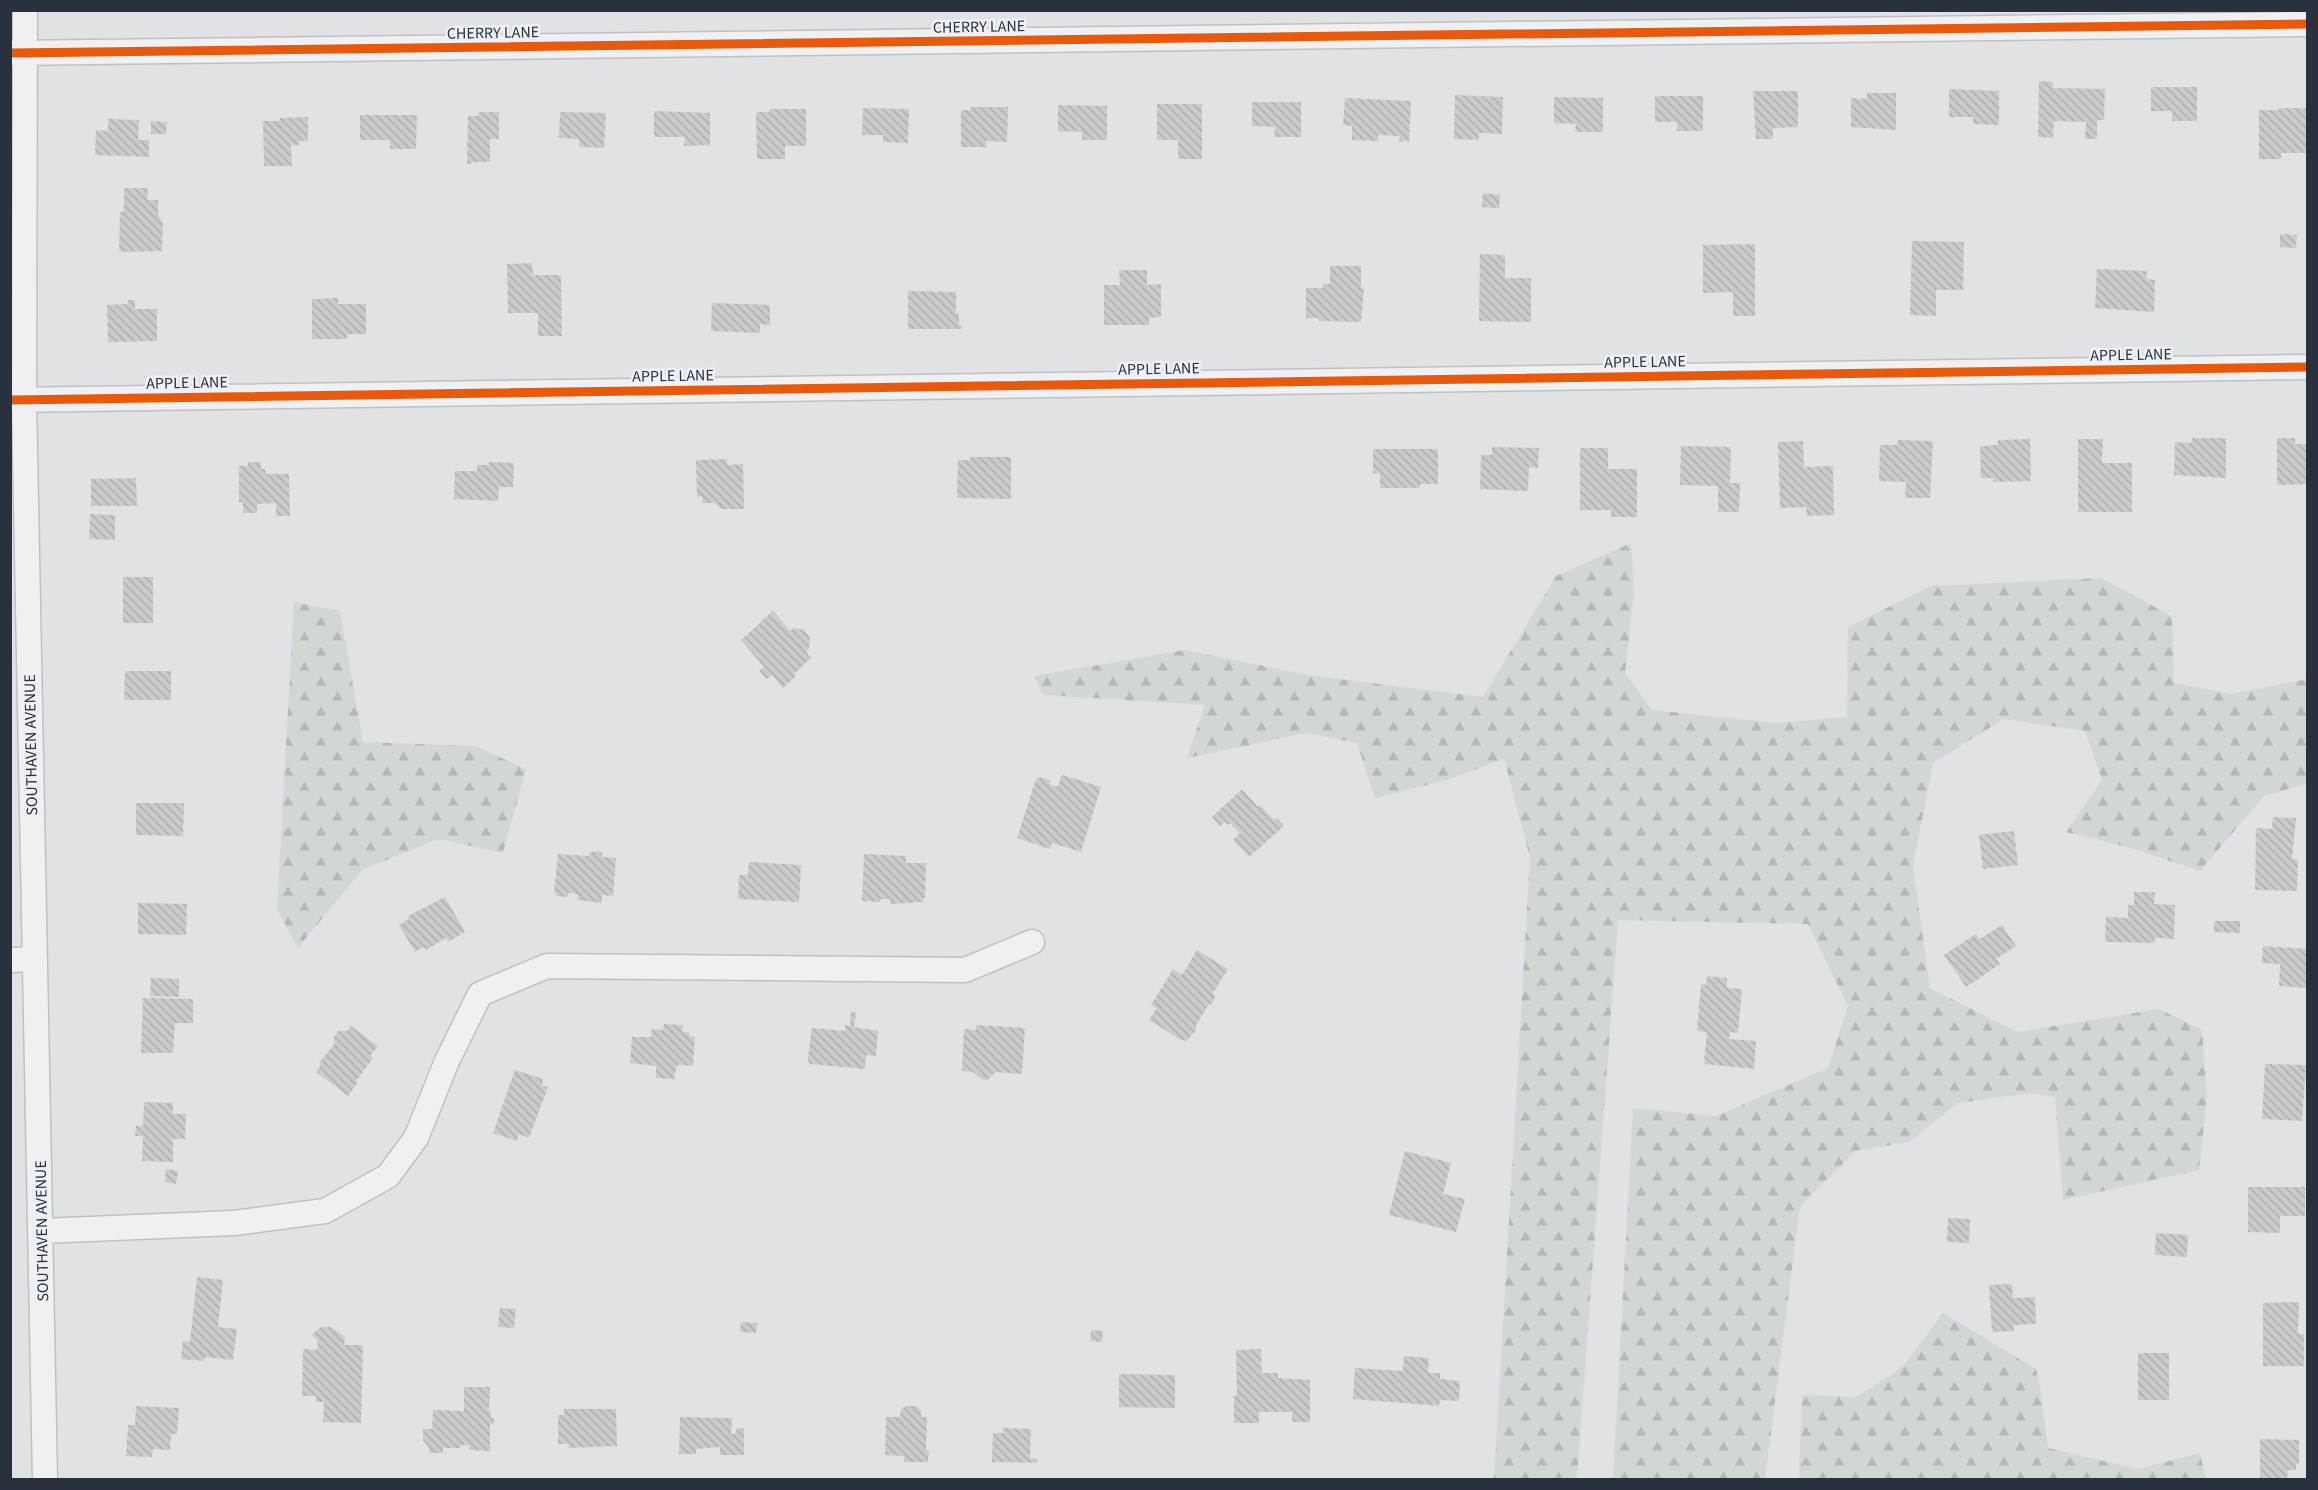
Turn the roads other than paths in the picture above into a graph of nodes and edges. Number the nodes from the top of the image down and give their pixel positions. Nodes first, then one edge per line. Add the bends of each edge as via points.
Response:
1 (25, 10) edge
2 (2307, 24) edge
3 (18, 53) edge
4 (2307, 367) edge
5 (17, 399) edge
6 (1032, 942) dead end
7 (34, 959) junction
8 (10, 960) edge
9 (42, 1231) junction
10 (45, 1479) edge

1 - 3 street, SOUTHAVEN AVENUE
2 - 3 street, CHERRY LANE
3 - 5 street, SOUTHAVEN AVENUE
4 - 5 street, APPLE LANE
5 - 7 street, SOUTHAVEN AVENUE
6 - 9 street via 965,970 547,966 480,994 447,1060 416,1138 388,1176 325,1211 234,1223
7 - 8 street
7 - 9 street, SOUTHAVEN AVENUE
9 - 10 street, SOUTHAVEN AVENUE

